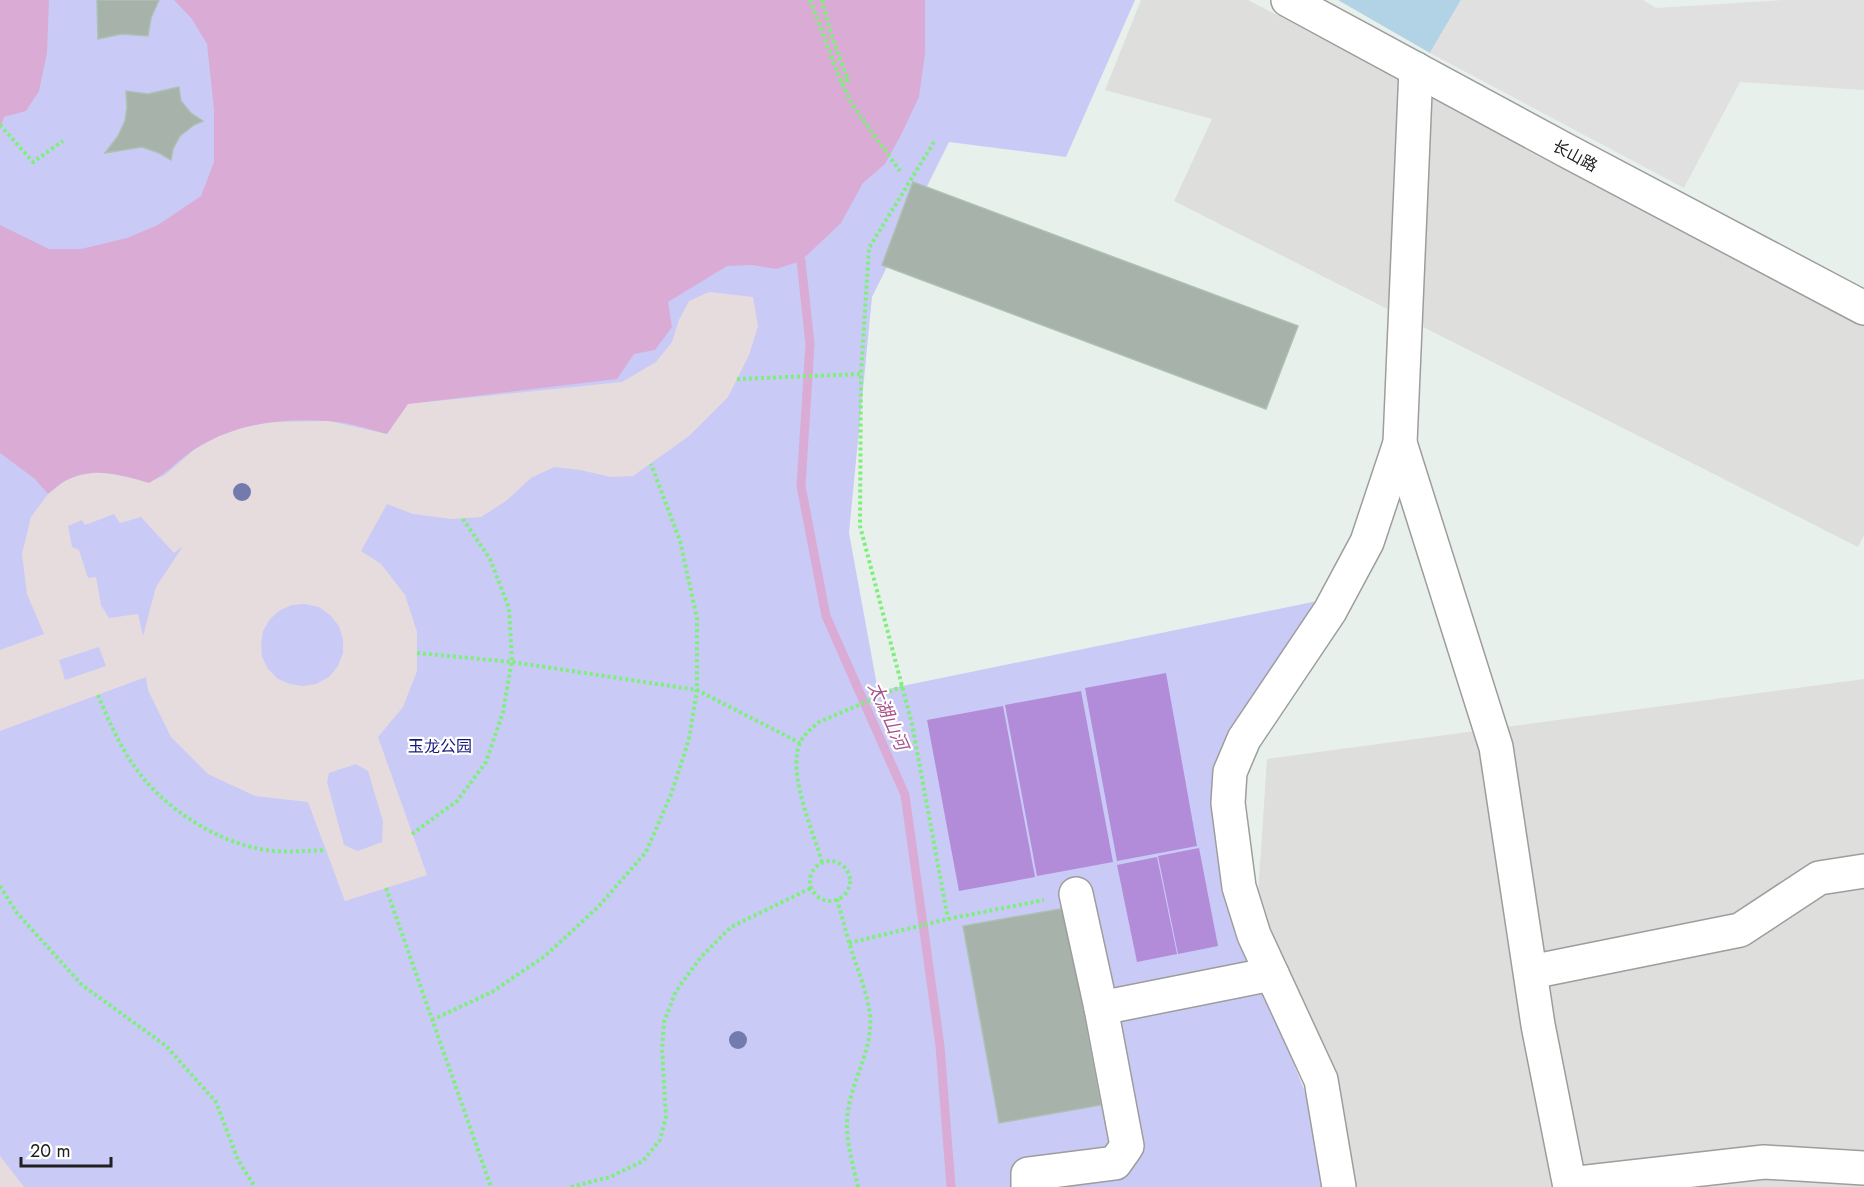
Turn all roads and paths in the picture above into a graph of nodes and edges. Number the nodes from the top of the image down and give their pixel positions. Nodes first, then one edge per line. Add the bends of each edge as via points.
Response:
1 (810, 0) edge
2 (822, 0) edge
3 (1288, 0) edge
4 (1416, 69) junction
5 (841, 82) junction
6 (0, 125) edge
7 (63, 141) dead end
8 (934, 142) dead end
9 (900, 171) dead end
10 (1864, 308) edge
11 (861, 374) junction
12 (737, 379) dead end
13 (1400, 442) junction
14 (651, 464) dead end
15 (463, 519) dead end
16 (417, 652) dead end
17 (512, 662) junction
18 (903, 686) junction
19 (697, 690) junction
20 (98, 694) dead end
21 (800, 742) junction
22 (412, 834) dead end
23 (326, 850) dead end
24 (822, 862) junction
25 (1864, 871) edge
26 (0, 886) edge
27 (386, 888) dead end
28 (811, 888) junction
29 (1076, 894) joint
30 (837, 899) junction
31 (948, 919) junction
32 (849, 943) junction
33 (1531, 972) junction
34 (1272, 974) junction
35 (1101, 1008) junction
36 (432, 1020) junction
37 (1864, 1168) edge
38 (1570, 1186) edge
39 (255, 1187) edge
40 (491, 1187) edge
41 (571, 1187) edge
42 (858, 1187) edge
43 (1028, 1187) edge
44 (1339, 1187) edge

1 - 5 path
2 - 5 path via 848,80
3 - 4 street, 长山路
4 - 10 street, 长山路
4 - 13 street
5 - 9 path via 853,106
6 - 7 path via 33,162
8 - 11 path via 869,249
11 - 12 path
11 - 18 path via 860,526
13 - 33 street via 1496,747
13 - 34 street via 1367,542 1330,611 1244,739 1230,772 1228,802 1239,887
14 - 19 path via 680,541 697,618
15 - 17 path via 490,559 509,608
16 - 17 path
17 - 19 path
17 - 22 path via 503,712 486,762 457,801
18 - 21 path via 819,722
18 - 31 path
19 - 21 path
19 - 36 path via 689,739 646,852 599,906 545,956 492,992
20 - 23 path via 128,757 145,780 191,820 244,844 273,850
21 - 24 path via 797,780
24 - 28 path via 811,873
24 - 30 path via 840,864 846,870 848,887
25 - 33 street via 1819,878 1740,930
26 - 39 path via 17,913 82,985 166,1046 216,1102 238,1160
27 - 36 path
28 - 30 path via 822,899
28 - 41 path via 731,927 701,957 676,991 664,1022 666,1117 660,1140 643,1161 610,1177
29 - 31 path
29 - 35 street
30 - 32 path
31 - 32 path
32 - 42 path via 870,1015 863,1065 848,1105 850,1153
33 - 38 street
34 - 35 street
34 - 44 street via 1321,1080
35 - 43 street via 1127,1146 1115,1163 1028,1174
36 - 40 path
37 - 38 street via 1764,1162

